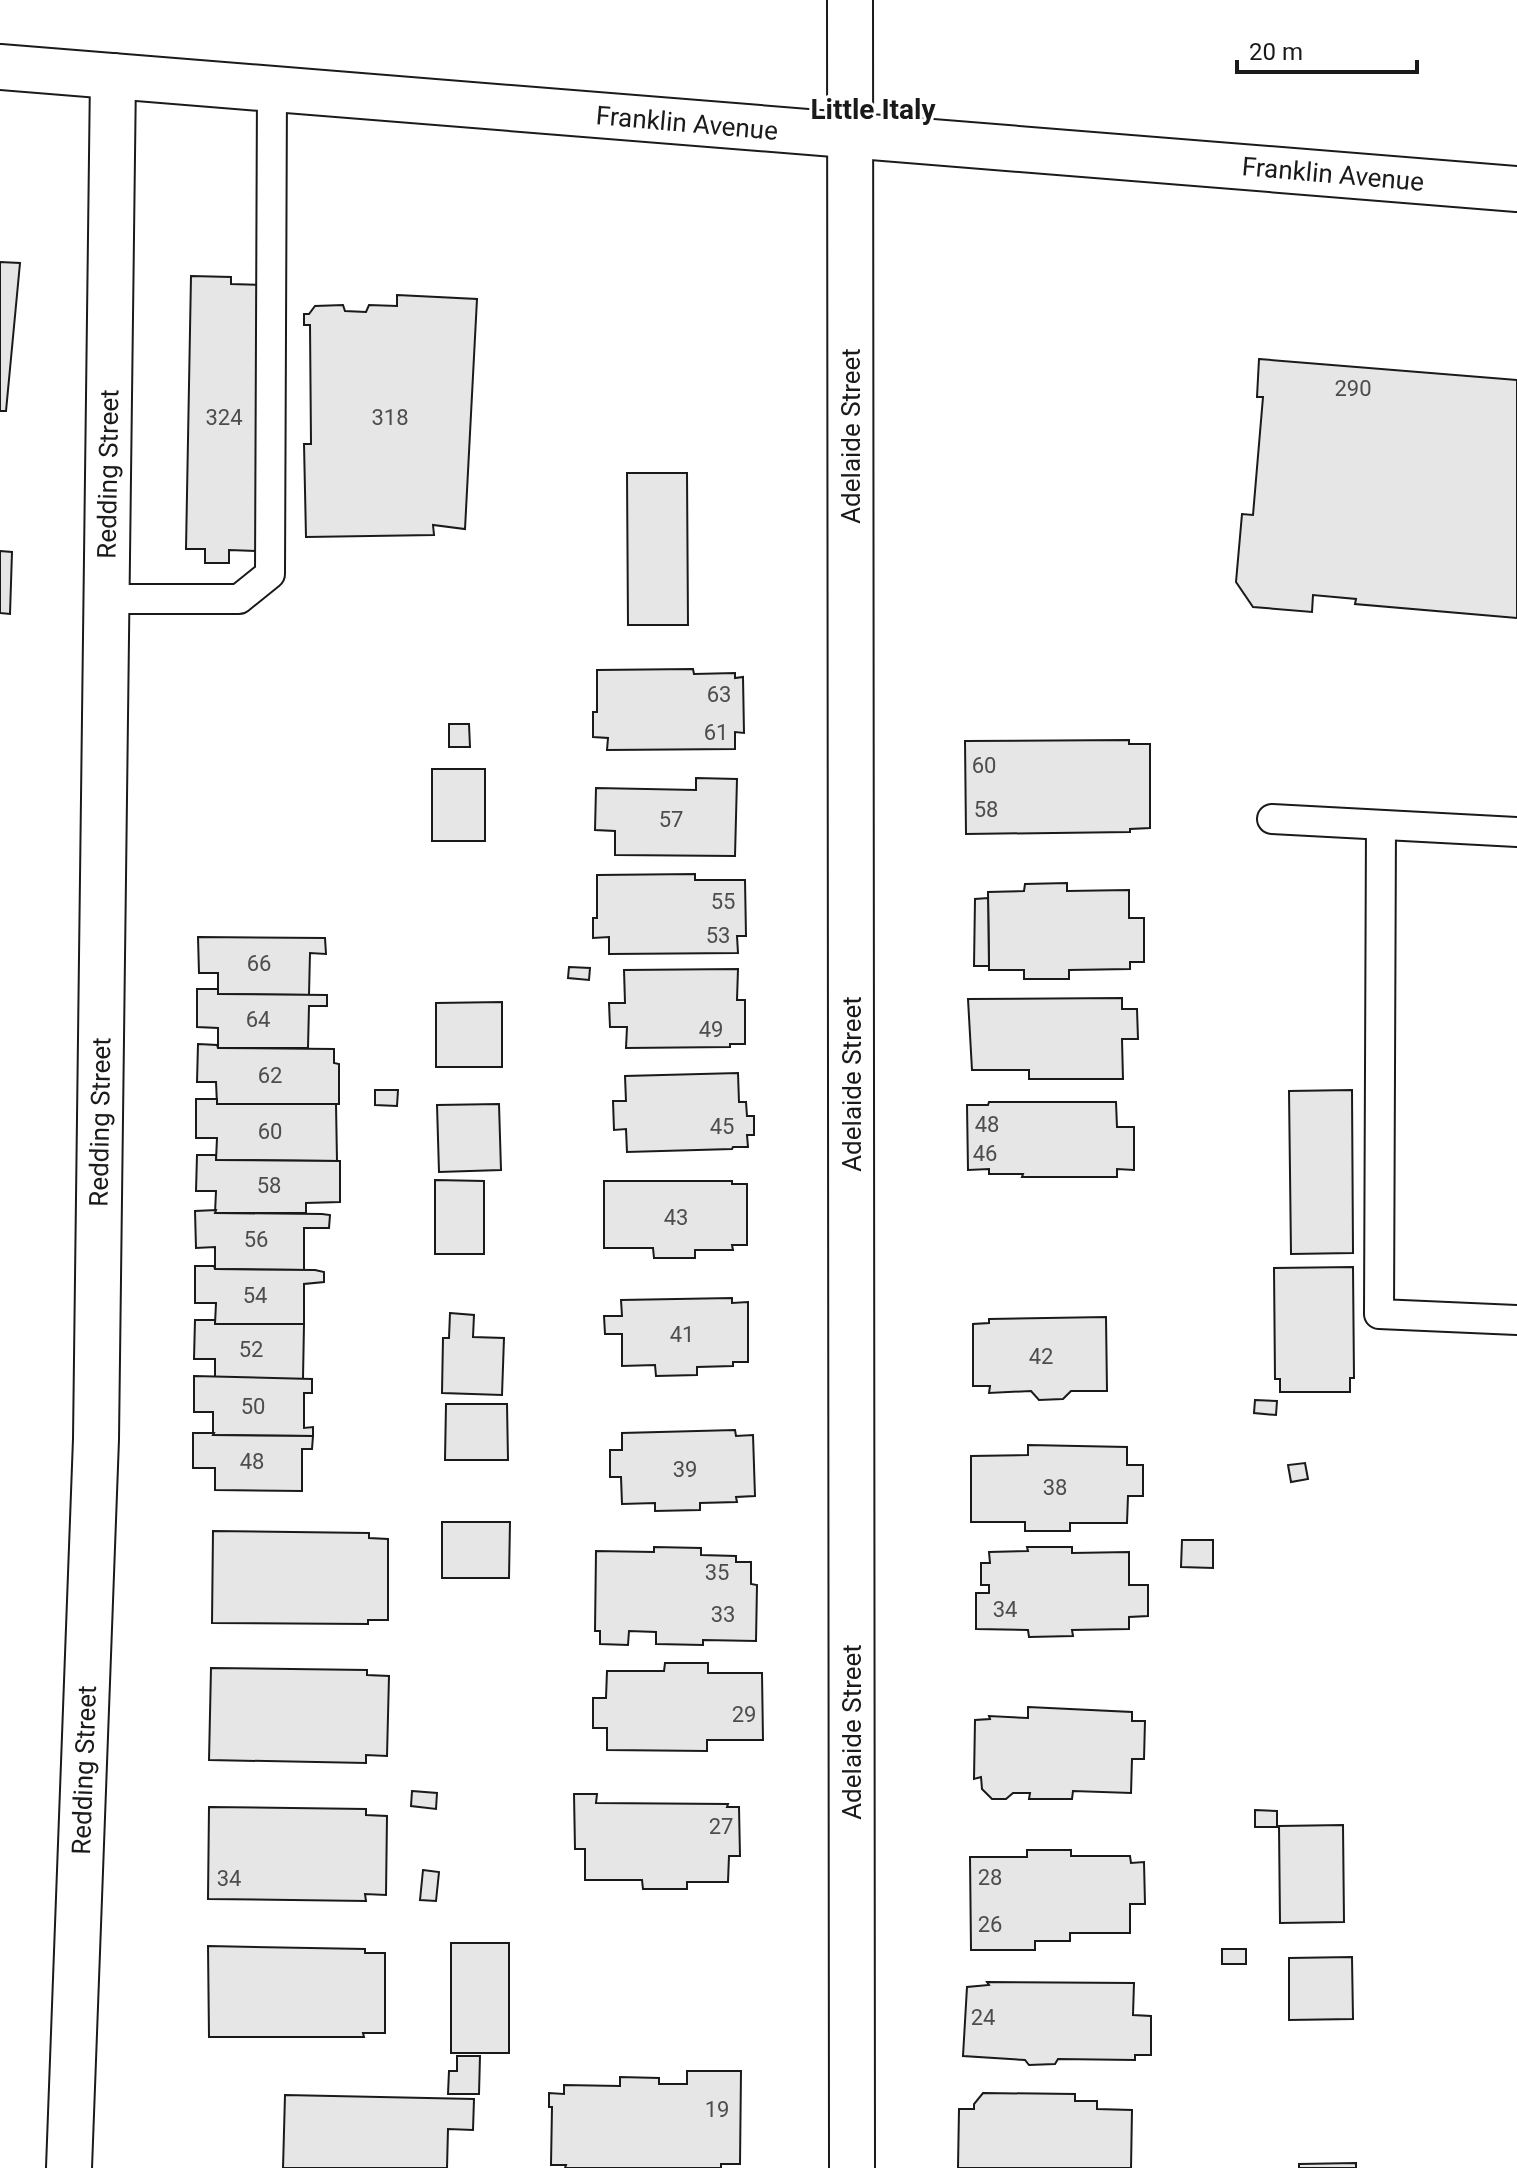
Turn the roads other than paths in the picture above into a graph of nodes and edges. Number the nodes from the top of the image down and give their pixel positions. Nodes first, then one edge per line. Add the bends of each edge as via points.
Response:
1 (850, 0) edge
2 (0, 67) edge
3 (113, 76) junction
4 (272, 89) junction
5 (851, 136) junction
6 (1517, 189) edge
7 (107, 599) junction
8 (1272, 819) dead end
9 (1381, 825) junction
10 (1517, 832) edge
11 (1517, 1320) edge
12 (69, 2168) edge
13 (852, 2168) edge

1 - 5 street, Adelaide Street
2 - 3 street, Franklin Avenue
3 - 4 street, Franklin Avenue
3 - 7 street, Redding Street
4 - 5 street, Franklin Avenue
4 - 7 lane via 270,574 239,599
5 - 6 street, Franklin Avenue
5 - 13 street, Adelaide Street
7 - 12 street, Redding Street via 96,1439
8 - 9 lane
9 - 10 lane
9 - 11 lane via 1379,1314

